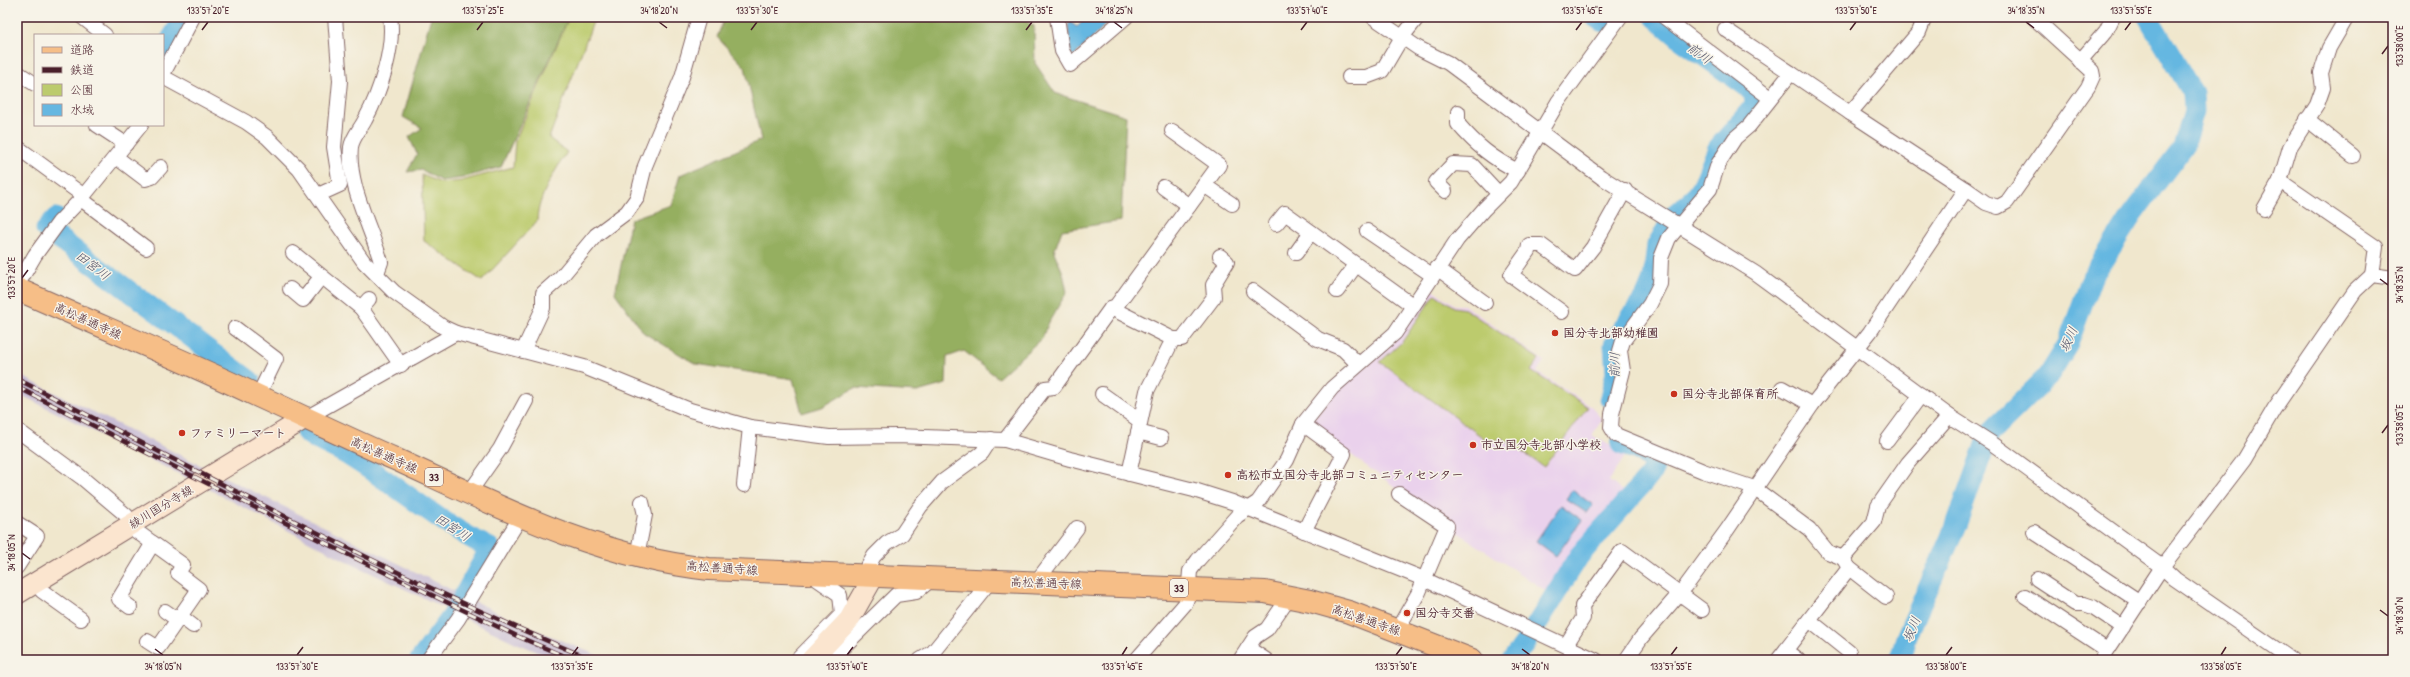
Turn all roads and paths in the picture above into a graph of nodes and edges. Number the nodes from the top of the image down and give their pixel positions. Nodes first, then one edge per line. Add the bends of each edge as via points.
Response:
1 (82, 17) edge
2 (193, 17) edge
3 (335, 17) edge
4 (390, 17) edge
5 (699, 17) edge
6 (1126, 17) edge
7 (1373, 17) edge
8 (1418, 17) edge
9 (1620, 17) edge
10 (1664, 17) edge
11 (1925, 17) edge
12 (2033, 17) edge
13 (2112, 17) edge
14 (2347, 17) edge
15 (1057, 18) edge
16 (1725, 29) dead end
17 (105, 34) edge
18 (1402, 37) junction
19 (2080, 61) junction
20 (164, 72) edge
21 (18, 73) edge
22 (1791, 74) junction
23 (1349, 76) dead end
24 (164, 78) edge
25 (34, 83) edge
26 (1770, 98) junction
27 (1458, 112) dead end
28 (1850, 113) junction
29 (2307, 119) junction
30 (98, 126) edge
31 (139, 126) edge
32 (1172, 131) dead end
33 (1541, 131) junction
34 (121, 141) junction
35 (17, 147) edge
36 (2353, 156) dead end
37 (116, 157) junction
38 (161, 167) dead end
39 (1518, 171) junction
40 (2280, 181) junction
41 (1204, 185) junction
42 (1163, 187) dead end
43 (1966, 189) junction
44 (1625, 190) junction
45 (1445, 191) dead end
46 (1500, 194) junction
47 (80, 195) junction
48 (318, 195) junction
49 (1232, 204) dead end
50 (1189, 206) junction
51 (2264, 209) dead end
52 (1276, 224) dead end
53 (1680, 226) junction
54 (1367, 231) dead end
55 (1311, 232) junction
56 (146, 248) dead end
57 (293, 253) dead end
58 (1296, 253) dead end
59 (1228, 262) dead end
60 (1356, 264) junction
61 (1435, 272) junction
62 (377, 273) junction
63 (2372, 275) junction
64 (321, 277) junction
65 (2393, 278) edge
66 (17, 286) edge
67 (290, 289) dead end
68 (17, 290) edge
69 (1252, 291) dead end
70 (1337, 292) dead end
71 (1485, 303) dead end
72 (1412, 305) junction
73 (1111, 308) junction
74 (1562, 312) dead end
75 (235, 328) dead end
76 (456, 333) junction
77 (1173, 339) junction
78 (1857, 347) junction
79 (523, 351) junction
80 (1358, 364) junction
81 (401, 365) junction
82 (1782, 388) dead end
83 (1102, 394) dead end
84 (1921, 395) junction
85 (258, 396) junction
86 (526, 401) dead end
87 (1812, 405) junction
88 (1949, 416) junction
89 (304, 419) junction
90 (1303, 424) junction
91 (750, 427) junction
92 (1139, 427) junction
93 (17, 430) edge
94 (1161, 438) dead end
95 (998, 440) junction
96 (1887, 441) dead end
97 (1129, 474) junction
98 (744, 485) dead end
99 (1754, 488) junction
100 (469, 493) junction
101 (1399, 494) dead end
102 (642, 502) dead end
103 (1248, 509) junction
104 (521, 516) junction
105 (17, 523) edge
106 (132, 524) junction
107 (1077, 528) dead end
108 (1304, 531) junction
109 (2034, 532) dead end
110 (153, 543) junction
111 (637, 556) junction
112 (1846, 563) junction
113 (2162, 566) junction
114 (17, 567) edge
115 (809, 573) junction
116 (868, 576) junction
117 (933, 578) junction
118 (1424, 579) junction
119 (2038, 579) dead end
120 (991, 580) junction
121 (1036, 582) junction
122 (36, 583) junction
123 (1189, 588) junction
124 (1680, 593) junction
125 (17, 594) edge
126 (2025, 596) dead end
127 (1289, 597) junction
128 (1886, 597) dead end
129 (2140, 602) junction
130 (130, 607) dead end
131 (1702, 610) dead end
132 (166, 611) dead end
133 (179, 618) junction
134 (81, 619) dead end
135 (1809, 620) junction
136 (193, 626) dead end
137 (2123, 628) junction
138 (1397, 630) junction
139 (147, 641) dead end
140 (1566, 645) junction
141 (1248, 648) junction
142 (829, 652) edge
143 (1849, 652) dead end
144 (1782, 655) edge
145 (2104, 655) edge
146 (428, 660) edge
147 (797, 660) edge
148 (811, 660) edge
149 (920, 660) edge
150 (1136, 660) edge
151 (1240, 660) edge
152 (1266, 660) edge
153 (1472, 660) edge
154 (1596, 660) edge
155 (1626, 660) edge
156 (1798, 660) edge
157 (2292, 660) edge

1 - 17 street
2 - 20 street
3 - 48 street via 340,81 334,147 340,185
4 - 62 street via 392,27 384,74 366,118 351,145 350,158 381,262
5 - 79 street via 682,77 646,166 637,198 627,212 596,235 543,293 543,308
6 - 15 street via 1070,65 1062,51
7 - 18 street
8 - 18 street
9 - 33 street via 1558,102
10 - 26 street
11 - 28 street via 1919,32
12 - 19 street
13 - 19 street via 2106,31
14 - 29 street via 2328,48 2321,73 2323,88 2317,105
16 - 22 street
18 - 23 street via 1382,71 1366,78
18 - 33 street via 1448,63
19 - 43 street via 2092,71 2091,82 2007,202 1998,206 1986,203
21 - 25 street
22 - 26 street
22 - 28 street
24 - 48 street via 246,122 267,137 299,169
26 - 53 street via 1749,126 1735,138 1718,164 1710,189
27 - 39 street via 1458,124 1480,148 1497,161
28 - 43 street
29 - 36 street
29 - 40 street via 2290,146
30 - 34 street
31 - 34 street
32 - 41 street via 1219,165
33 - 39 street
33 - 44 street via 1580,162
34 - 37 street
35 - 47 street
37 - 38 street via 145,179 152,177
37 - 47 street
39 - 46 street
40 - 51 street
40 - 63 street via 2376,247
41 - 49 street
41 - 50 street
42 - 50 street
43 - 78 street
44 - 53 street
44 - 74 street via 1593,247 1575,270 1541,245 1529,245 1528,251 1511,275
45 - 46 street via 1436,182 1453,164 1472,165
46 - 61 street via 1457,240
47 - 56 street
47 - 66 street via 51,233
48 - 62 street via 364,262
50 - 73 street via 1116,306
52 - 55 street via 1285,213
53 - 78 street via 1755,273
53 - 99 street via 1669,238 1661,258 1660,284 1657,291 1623,341 1620,351 1623,371 1611,427 1616,435 1703,471
54 - 61 street
55 - 58 street
55 - 60 street
57 - 64 street
59 - 77 street via 1212,285 1214,297 1182,339
60 - 70 street
60 - 72 street
61 - 71 street
61 - 72 street
62 - 76 street via 394,292 443,327
63 - 65 street
63 - 113 street via 2355,291 2274,409 2244,460
64 - 67 street via 303,300
64 - 81 street via 365,304
68 - 85 main road, 高松善通寺線 / 33
69 - 80 street via 1318,339 1343,349
72 - 80 street via 1395,332
73 - 77 street
73 - 95 street via 1054,387 1045,388
75 - 85 street via 276,359
76 - 79 street
76 - 81 street
77 - 92 street via 1147,391
78 - 84 street
78 - 87 street
79 - 91 street via 584,367 690,410
80 - 90 street via 1332,388
81 - 89 street
82 - 87 street
83 - 92 street
84 - 88 street
84 - 96 street
85 - 89 main road, 高松善通寺線 / 33
86 - 100 street via 500,449
87 - 99 street
88 - 112 street via 1908,463 1878,506 1874,522 1849,554
88 - 113 street via 1993,444
89 - 100 main road, 高松善通寺線 / 33
89 - 106 main road, 綾川国分寺線
90 - 103 street via 1287,460 1258,502
90 - 108 street via 1344,454
91 - 95 street via 829,437 897,436
91 - 98 street
92 - 94 street
92 - 97 street
93 - 106 street via 82,477 126,515
95 - 97 street
95 - 116 street via 942,482 920,507 902,534 887,543 874,556
97 - 103 street via 1194,490
99 - 112 street via 1809,529 1828,552
99 - 124 street via 1727,530
100 - 104 main road, 高松善通寺線 / 33
101 - 118 street via 1447,526
102 - 111 street via 645,515
103 - 108 street
103 - 123 street via 1237,516 1198,560 1190,571
104 - 111 main road, 高松善通寺線 / 33 via 592,545
104 - 146 street via 458,619
105 - 114 street via 37,536
106 - 110 street via 136,531
106 - 122 main road, 綾川国分寺線
107 - 121 street
108 - 118 street
109 - 129 street
110 - 130 street via 119,600
110 - 133 street via 183,565 178,573 199,588
111 - 115 main road, 高松善通寺線 / 33 via 694,567
112 - 128 street
112 - 135 street
113 - 129 street
113 - 157 street via 2181,583
115 - 116 main road, 高松善通寺線 / 33
115 - 147 street via 840,595 842,614
116 - 117 main road, 高松善通寺線 / 33
116 - 142 main road via 849,620
117 - 120 main road, 高松善通寺線 / 33
117 - 142 street via 916,592 896,595
118 - 138 street
118 - 140 street
119 - 137 street via 2075,604 2093,607
120 - 121 main road, 高松善通寺線 / 33
120 - 149 street via 933,652
121 - 123 main road, 高松善通寺線 / 33
122 - 125 main road, 綾川国分寺線
122 - 134 street via 42,591
123 - 127 main road, 高松善通寺線 / 33 via 1265,592
123 - 150 street via 1185,604
124 - 131 street
124 - 140 street via 1622,551 1582,606 1583,618
124 - 155 street via 1641,638
126 - 145 street
127 - 138 main road, 高松善通寺線 / 33 via 1350,612
127 - 141 street via 1267,629 1256,637
129 - 137 street
132 - 133 street
133 - 136 street
133 - 139 street via 158,648
135 - 143 street
135 - 144 street
137 - 145 street
138 - 153 main road, 高松善通寺線 / 33
140 - 154 street
141 - 151 street
141 - 152 street
142 - 148 main road
144 - 156 street

